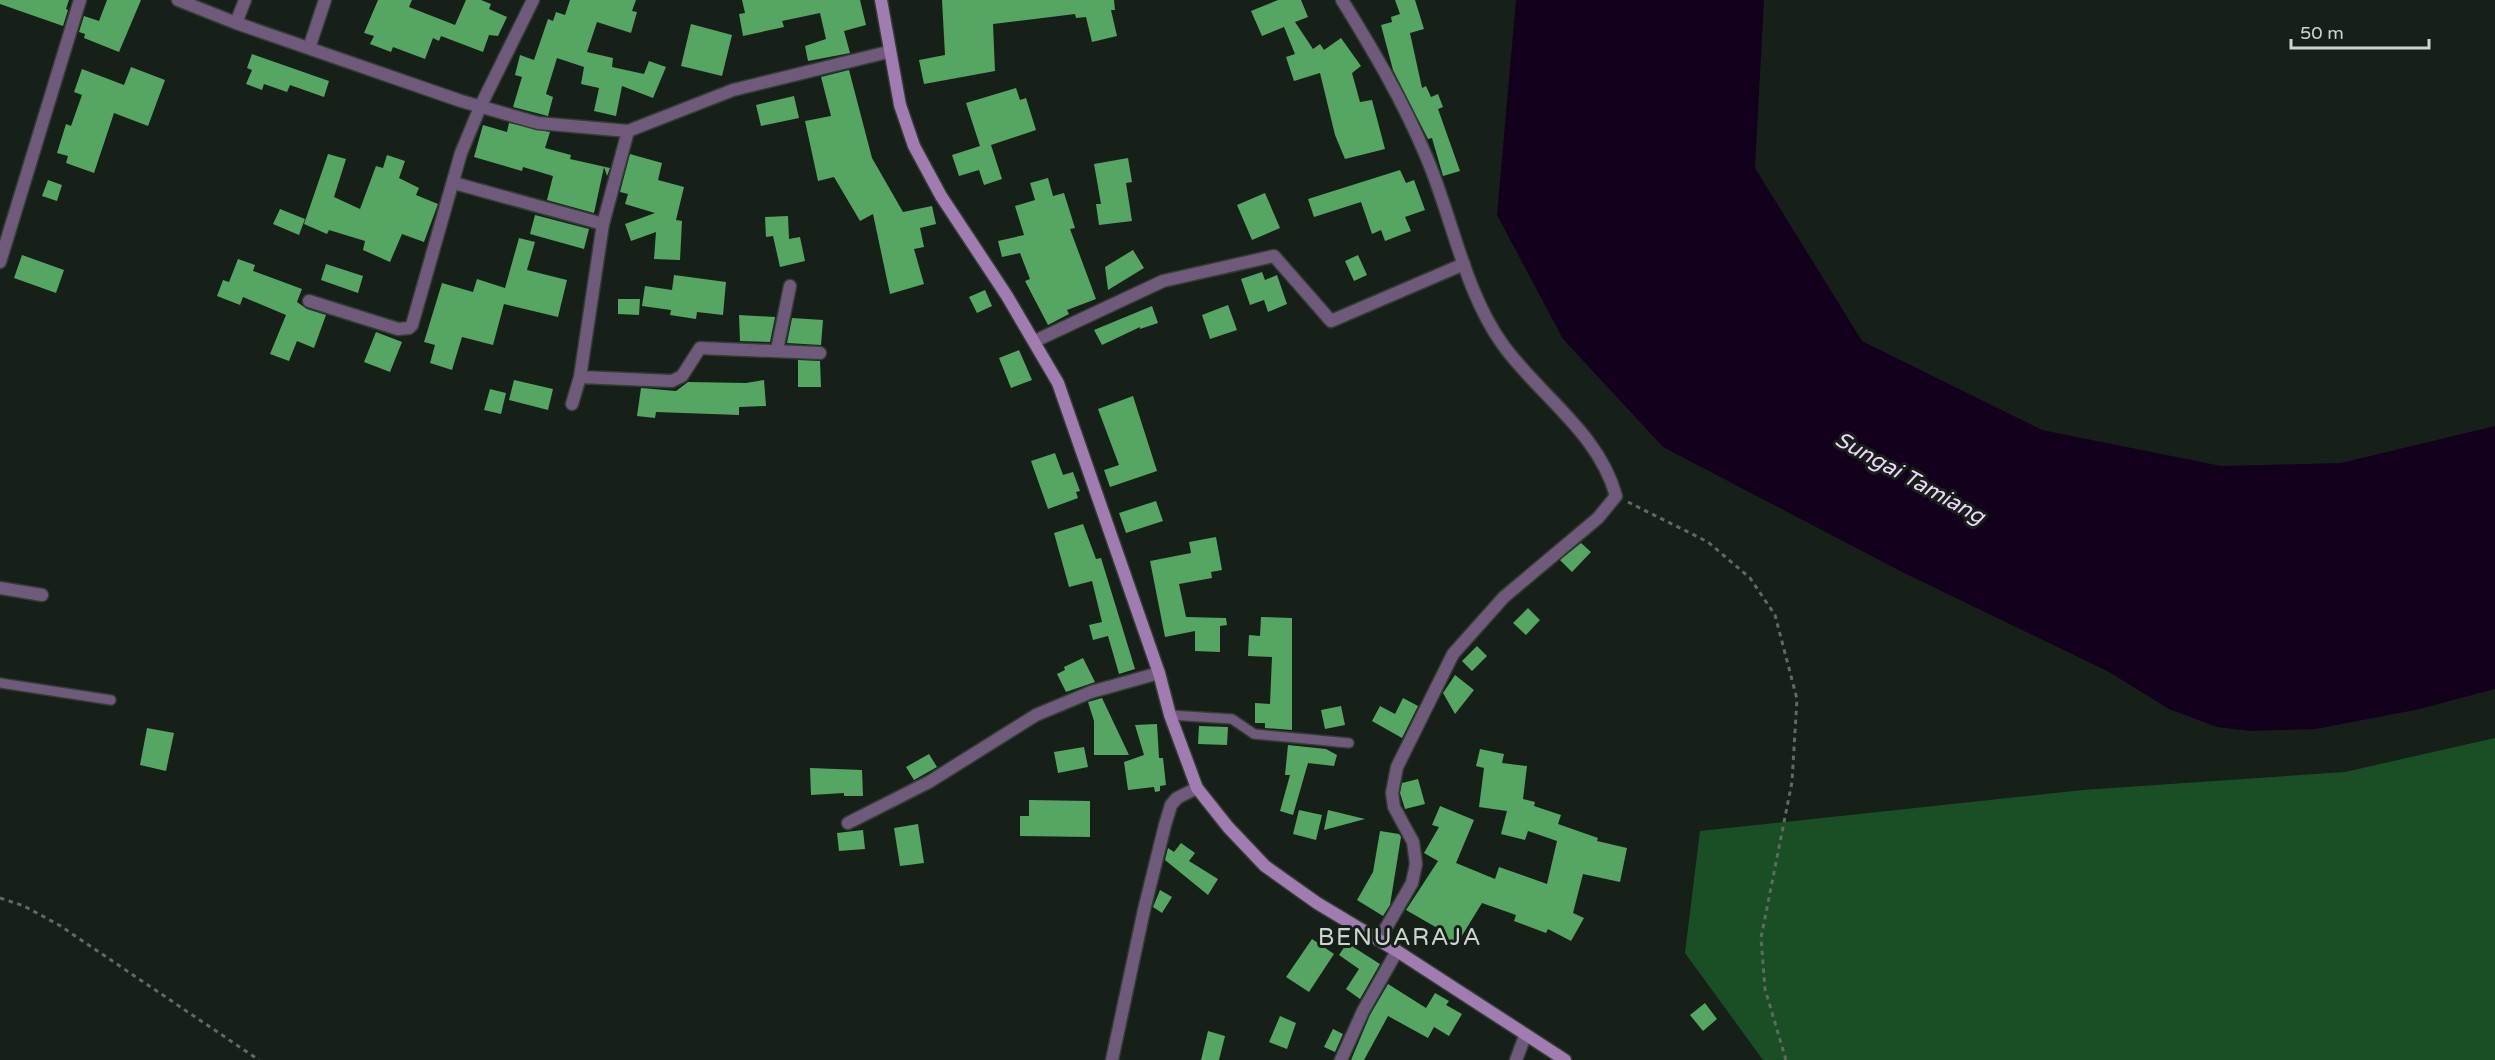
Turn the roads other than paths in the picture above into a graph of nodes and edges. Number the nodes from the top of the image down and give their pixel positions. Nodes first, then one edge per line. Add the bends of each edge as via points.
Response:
1 (80, 0) edge
2 (178, 0) edge
3 (245, 0) edge
4 (325, 0) edge
5 (533, 0) edge
6 (881, 0) edge
7 (1341, 0) edge
8 (236, 23) junction
9 (309, 48) junction
10 (888, 52) junction
11 (481, 105) junction
12 (628, 131) junction
13 (454, 183) junction
14 (603, 224) junction
15 (0, 262) edge
16 (1464, 264) junction
17 (790, 286) dead end
18 (309, 301) dead end
19 (1035, 341) junction
20 (777, 350) junction
21 (820, 353) dead end
22 (580, 377) junction
23 (572, 404) dead end
24 (0, 588) edge
25 (42, 595) dead end
26 (1159, 673) junction
27 (0, 683) edge
28 (111, 700) dead end
29 (1170, 715) junction
30 (1349, 743) dead end
31 (1197, 788) junction
32 (848, 823) dead end
33 (1379, 940) junction
34 (1397, 951) junction
35 (1525, 1036) junction
36 (1112, 1060) edge
37 (1341, 1060) edge
38 (1516, 1060) edge
39 (1565, 1060) edge

1 - 15 street
2 - 8 street
3 - 8 street
4 - 9 street
5 - 11 street
6 - 10 main road
7 - 16 street via 1386,70 1427,157
8 - 9 street
9 - 11 street
10 - 12 street via 733,90
10 - 19 main road via 914,146
11 - 12 street via 538,123
11 - 13 street via 461,153
12 - 14 street
13 - 14 street
13 - 18 street via 409,328 398,329
14 - 22 street
16 - 19 street via 1331,321 1274,256 1163,281
16 - 33 street via 1501,343 1587,437 1609,472 1616,496 1598,518 1504,597 1453,654 1397,767 1392,793 1394,807 1413,842 1416,864 1412,883
17 - 20 street
19 - 26 main road via 1058,383
20 - 21 street
20 - 22 street via 699,348 682,376 672,381
22 - 23 street
24 - 25 street
26 - 29 main road
26 - 32 street via 1090,692 1036,715 929,782
27 - 28 lane
29 - 30 lane via 1232,719 1254,734
29 - 31 main road
31 - 33 main road via 1265,866
31 - 36 street via 1171,805 1143,910
33 - 34 main road
34 - 35 main road
34 - 37 street
35 - 38 street
35 - 39 main road

